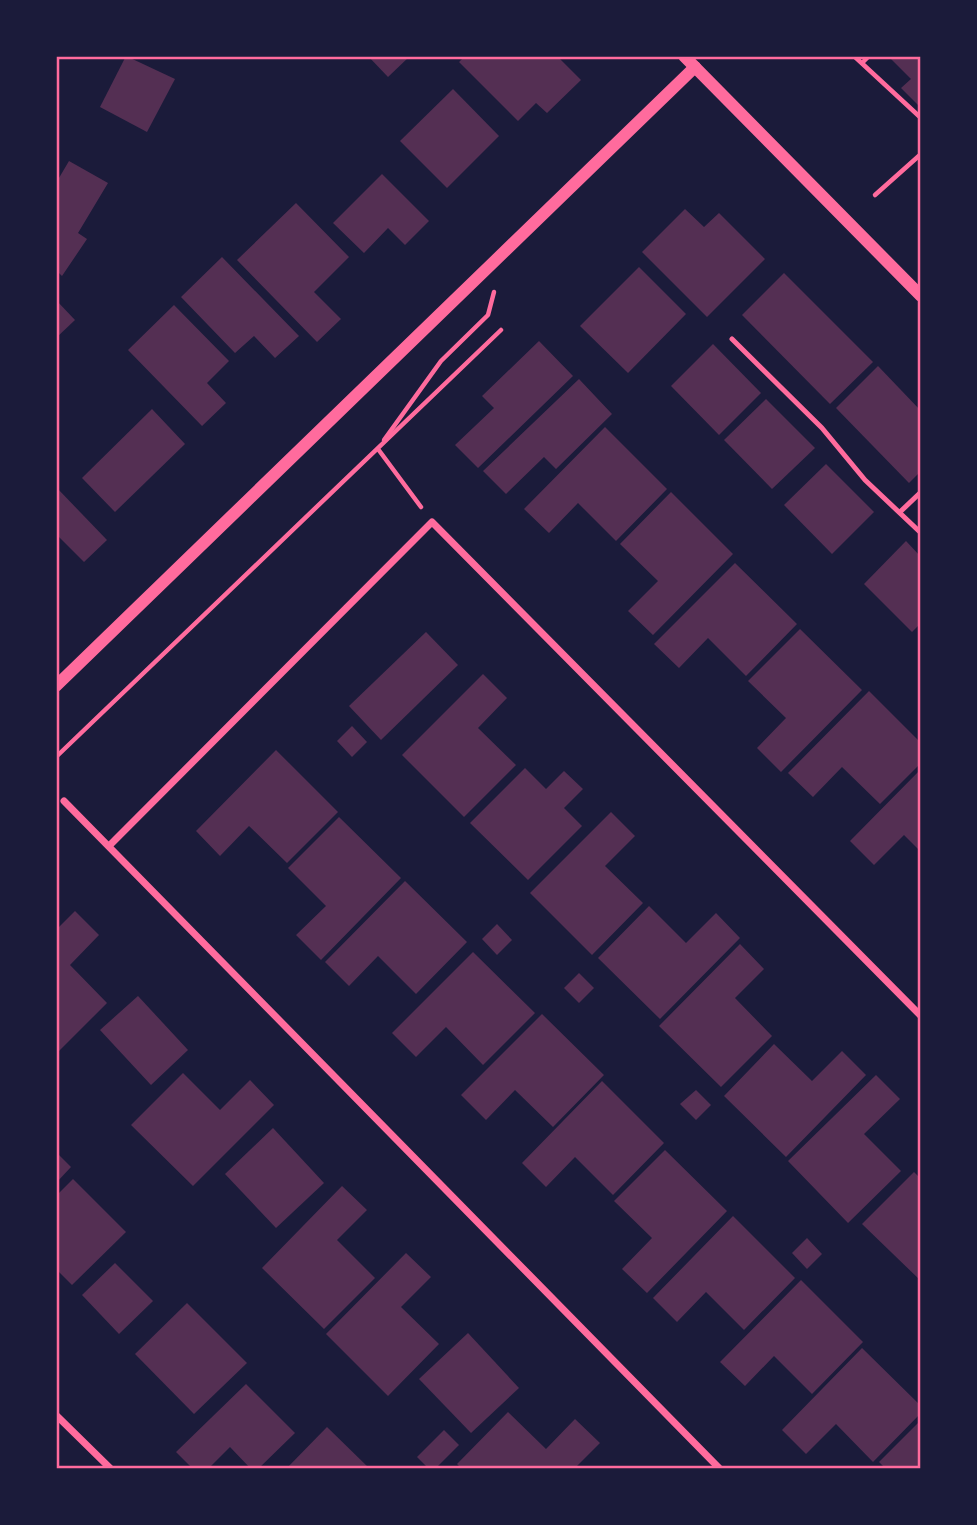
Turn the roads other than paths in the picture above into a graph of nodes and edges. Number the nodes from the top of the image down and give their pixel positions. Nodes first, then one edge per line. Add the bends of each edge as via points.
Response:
1 (684, 56) edge
2 (695, 67) junction
3 (921, 296) edge
4 (732, 339) dead end
5 (921, 492) edge
6 (900, 513) junction
7 (921, 533) edge
8 (56, 686) edge
9 (64, 801) dead end
10 (110, 846) junction
11 (921, 1016) edge
12 (56, 1415) edge
13 (111, 1469) edge
14 (720, 1469) edge

1 - 2 street
2 - 3 street
2 - 8 street
4 - 6 lane
5 - 6 lane
6 - 7 lane
9 - 10 street
10 - 11 street via 432,522
10 - 14 street
12 - 13 street

